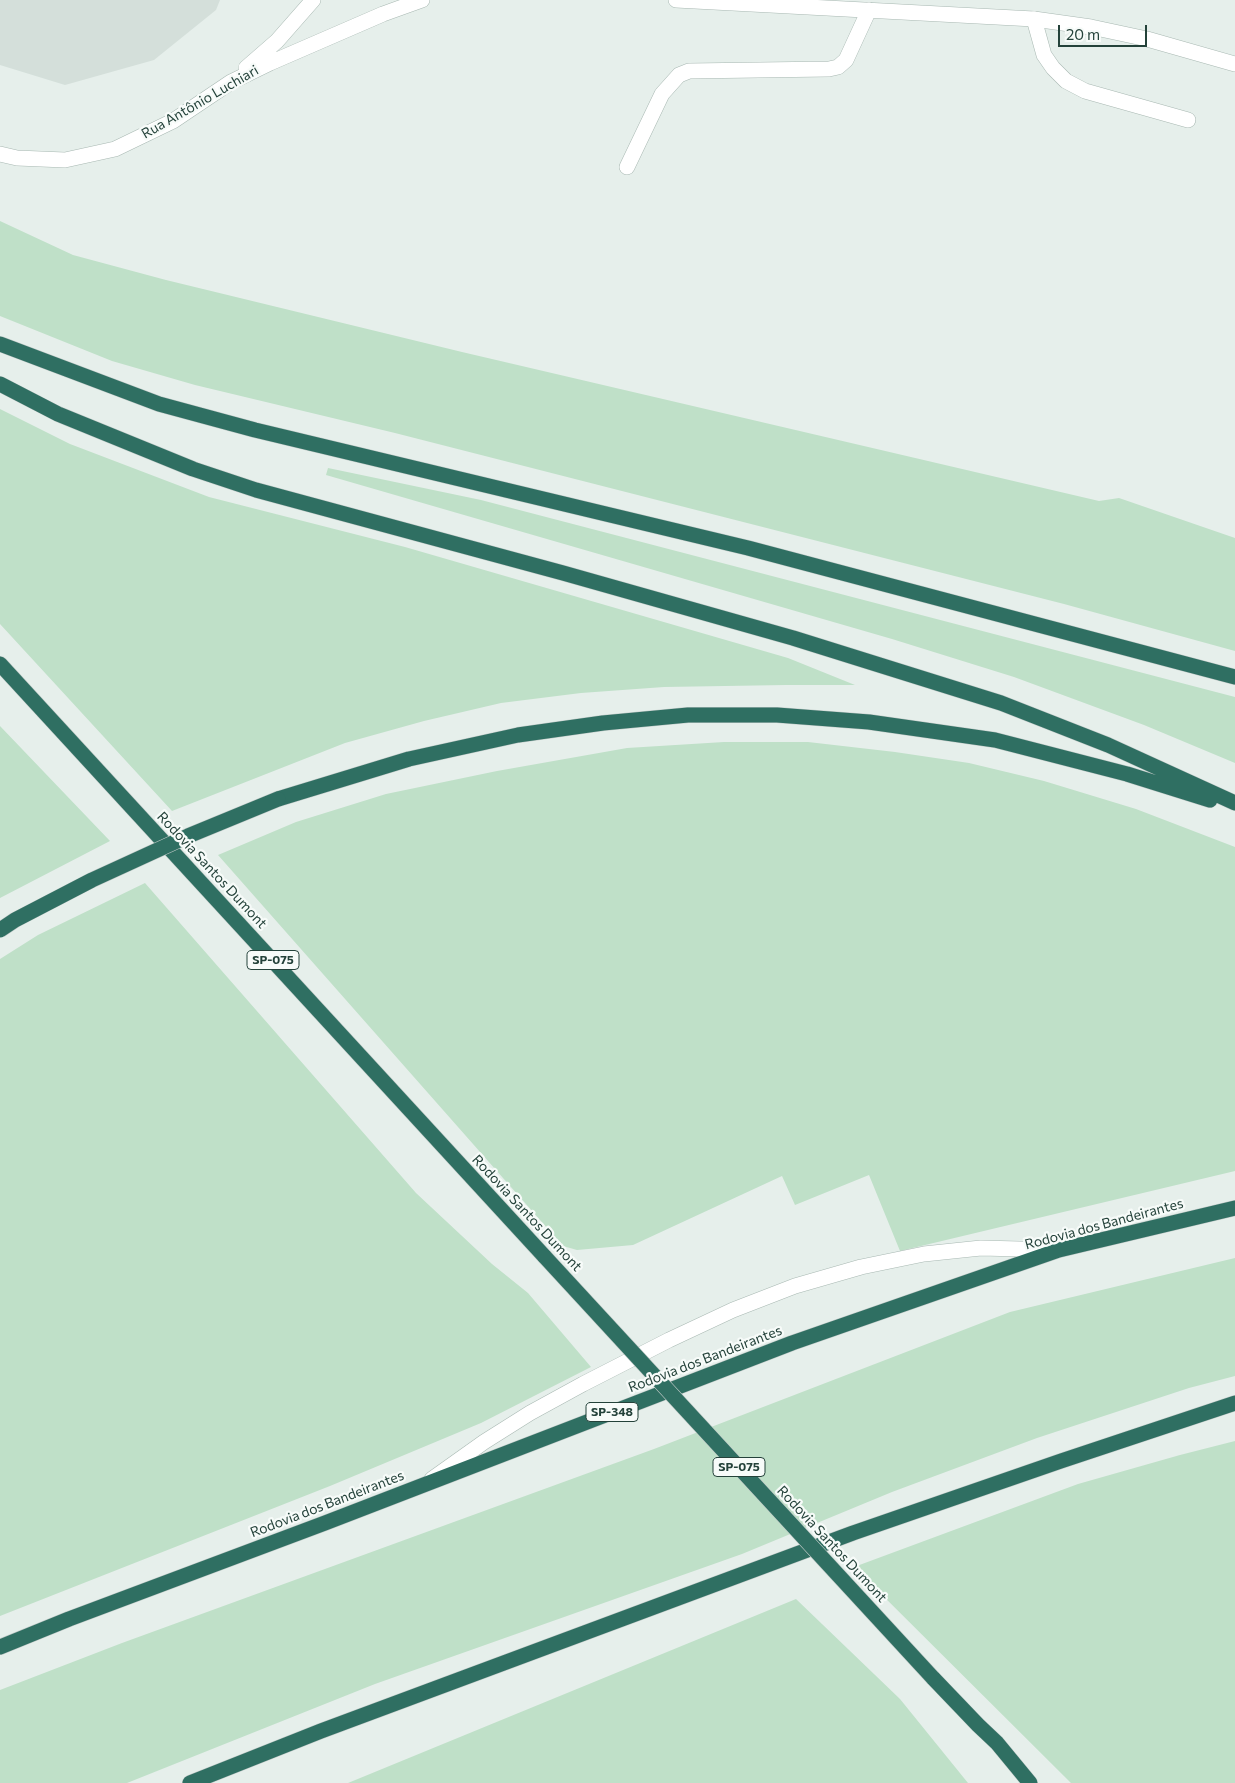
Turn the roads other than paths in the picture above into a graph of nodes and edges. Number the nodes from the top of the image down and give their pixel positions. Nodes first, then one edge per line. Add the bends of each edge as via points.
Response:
1 (313, 0) edge
2 (422, 0) edge
3 (676, 0) edge
4 (869, 10) junction
5 (1034, 18) junction
6 (1235, 64) edge
7 (231, 82) junction
8 (1188, 120) dead end
9 (0, 154) edge
10 (627, 167) dead end
11 (0, 344) edge
12 (0, 384) edge
13 (0, 664) edge
14 (1235, 677) edge
15 (1235, 803) edge
16 (1235, 808) edge
17 (0, 930) edge
18 (1235, 1208) edge
19 (1059, 1250) junction
20 (1235, 1403) edge
21 (422, 1485) junction
22 (0, 1647) edge
23 (997, 1743) junction
24 (190, 1783) edge
25 (1030, 1783) edge
26 (1038, 1783) edge

1 - 7 street via 277,41
2 - 7 street, Rua Antônio Luchiari via 383,14
3 - 4 street
4 - 5 street
4 - 10 street via 846,60 838,67 689,71 679,75 662,94
5 - 6 street via 1147,39
5 - 8 street via 1044,54 1066,81 1085,92
7 - 9 street, Rua Antônio Luchiari via 173,121 115,149 66,160
11 - 14 highway via 159,404 255,430 748,548
12 - 15 highway via 68,417 193,469 256,490 764,630 1001,703 1108,744
13 - 23 highway, Rodovia Santos Dumont / SP-075, bridge via 933,1678
16 - 17 highway, bridge via 1127,774 996,740 869,722 777,715 688,715 603,723 518,735 409,759 278,799 92,880
18 - 19 highway, Rodovia dos Bandeirantes / SP-348
19 - 21 highway, Rodovia dos Bandeirantes / SP-348 via 792,1343
19 - 21 street via 981,1248 924,1254 860,1267 794,1286 733,1310 582,1384 499,1432
20 - 24 highway via 853,1533
21 - 22 highway, Rodovia dos Bandeirantes / SP-348
23 - 25 highway, Rodovia Santos Dumont / SP-075
23 - 26 highway

